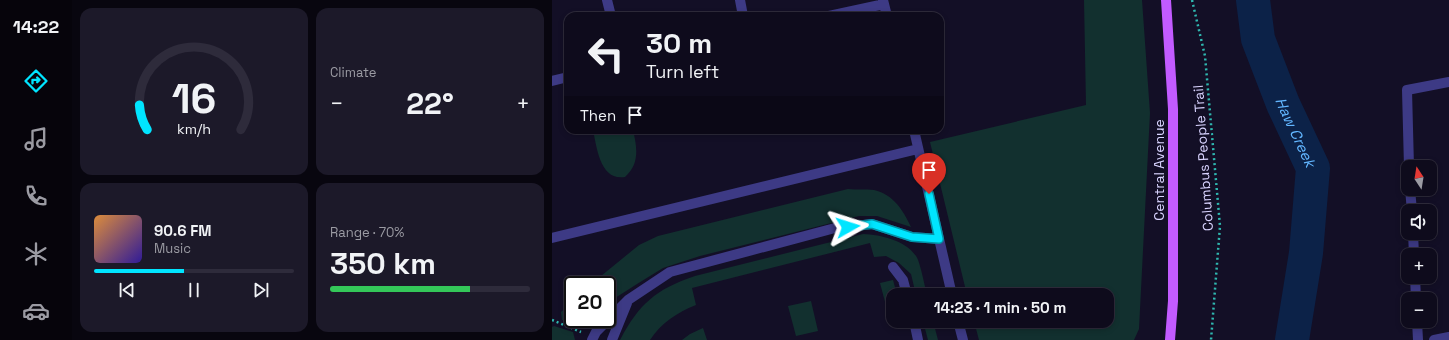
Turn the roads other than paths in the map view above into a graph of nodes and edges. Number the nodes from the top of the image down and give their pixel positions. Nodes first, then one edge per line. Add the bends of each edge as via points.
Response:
1 (607, 0) edge
2 (740, 0) edge
3 (1166, 0) edge
4 (884, 2) edge
5 (609, 12) edge
6 (742, 12) edge
7 (845, 12) edge
8 (886, 12) edge
9 (564, 78) edge
10 (552, 81) edge
11 (1449, 82) edge
12 (915, 134) edge
13 (918, 149) junction
14 (1409, 160) edge
15 (552, 238) edge
16 (939, 239) junction
17 (893, 266) dead end
18 (905, 288) edge
19 (950, 288) edge
20 (628, 300) junction
21 (915, 328) edge
22 (960, 328) edge
23 (1417, 328) edge
24 (1449, 337) edge
25 (592, 340) edge
26 (612, 340) edge
27 (918, 340) edge
28 (963, 340) edge
29 (1170, 340) edge
30 (1418, 340) edge
31 (1434, 340) edge

1 - 5 street
2 - 6 street
3 - 29 main road, Central Avenue via 1173,117 1174,301
4 - 7 street
4 - 8 street
9 - 10 street
11 - 14 street via 1407,90
12 - 13 street
13 - 15 street
13 - 16 street
16 - 19 street
16 - 20 street via 912,237 872,224 835,228 670,272
17 - 18 street
20 - 25 street via 596,332
20 - 26 street
21 - 27 street
22 - 28 street
23 - 30 street
24 - 31 street

